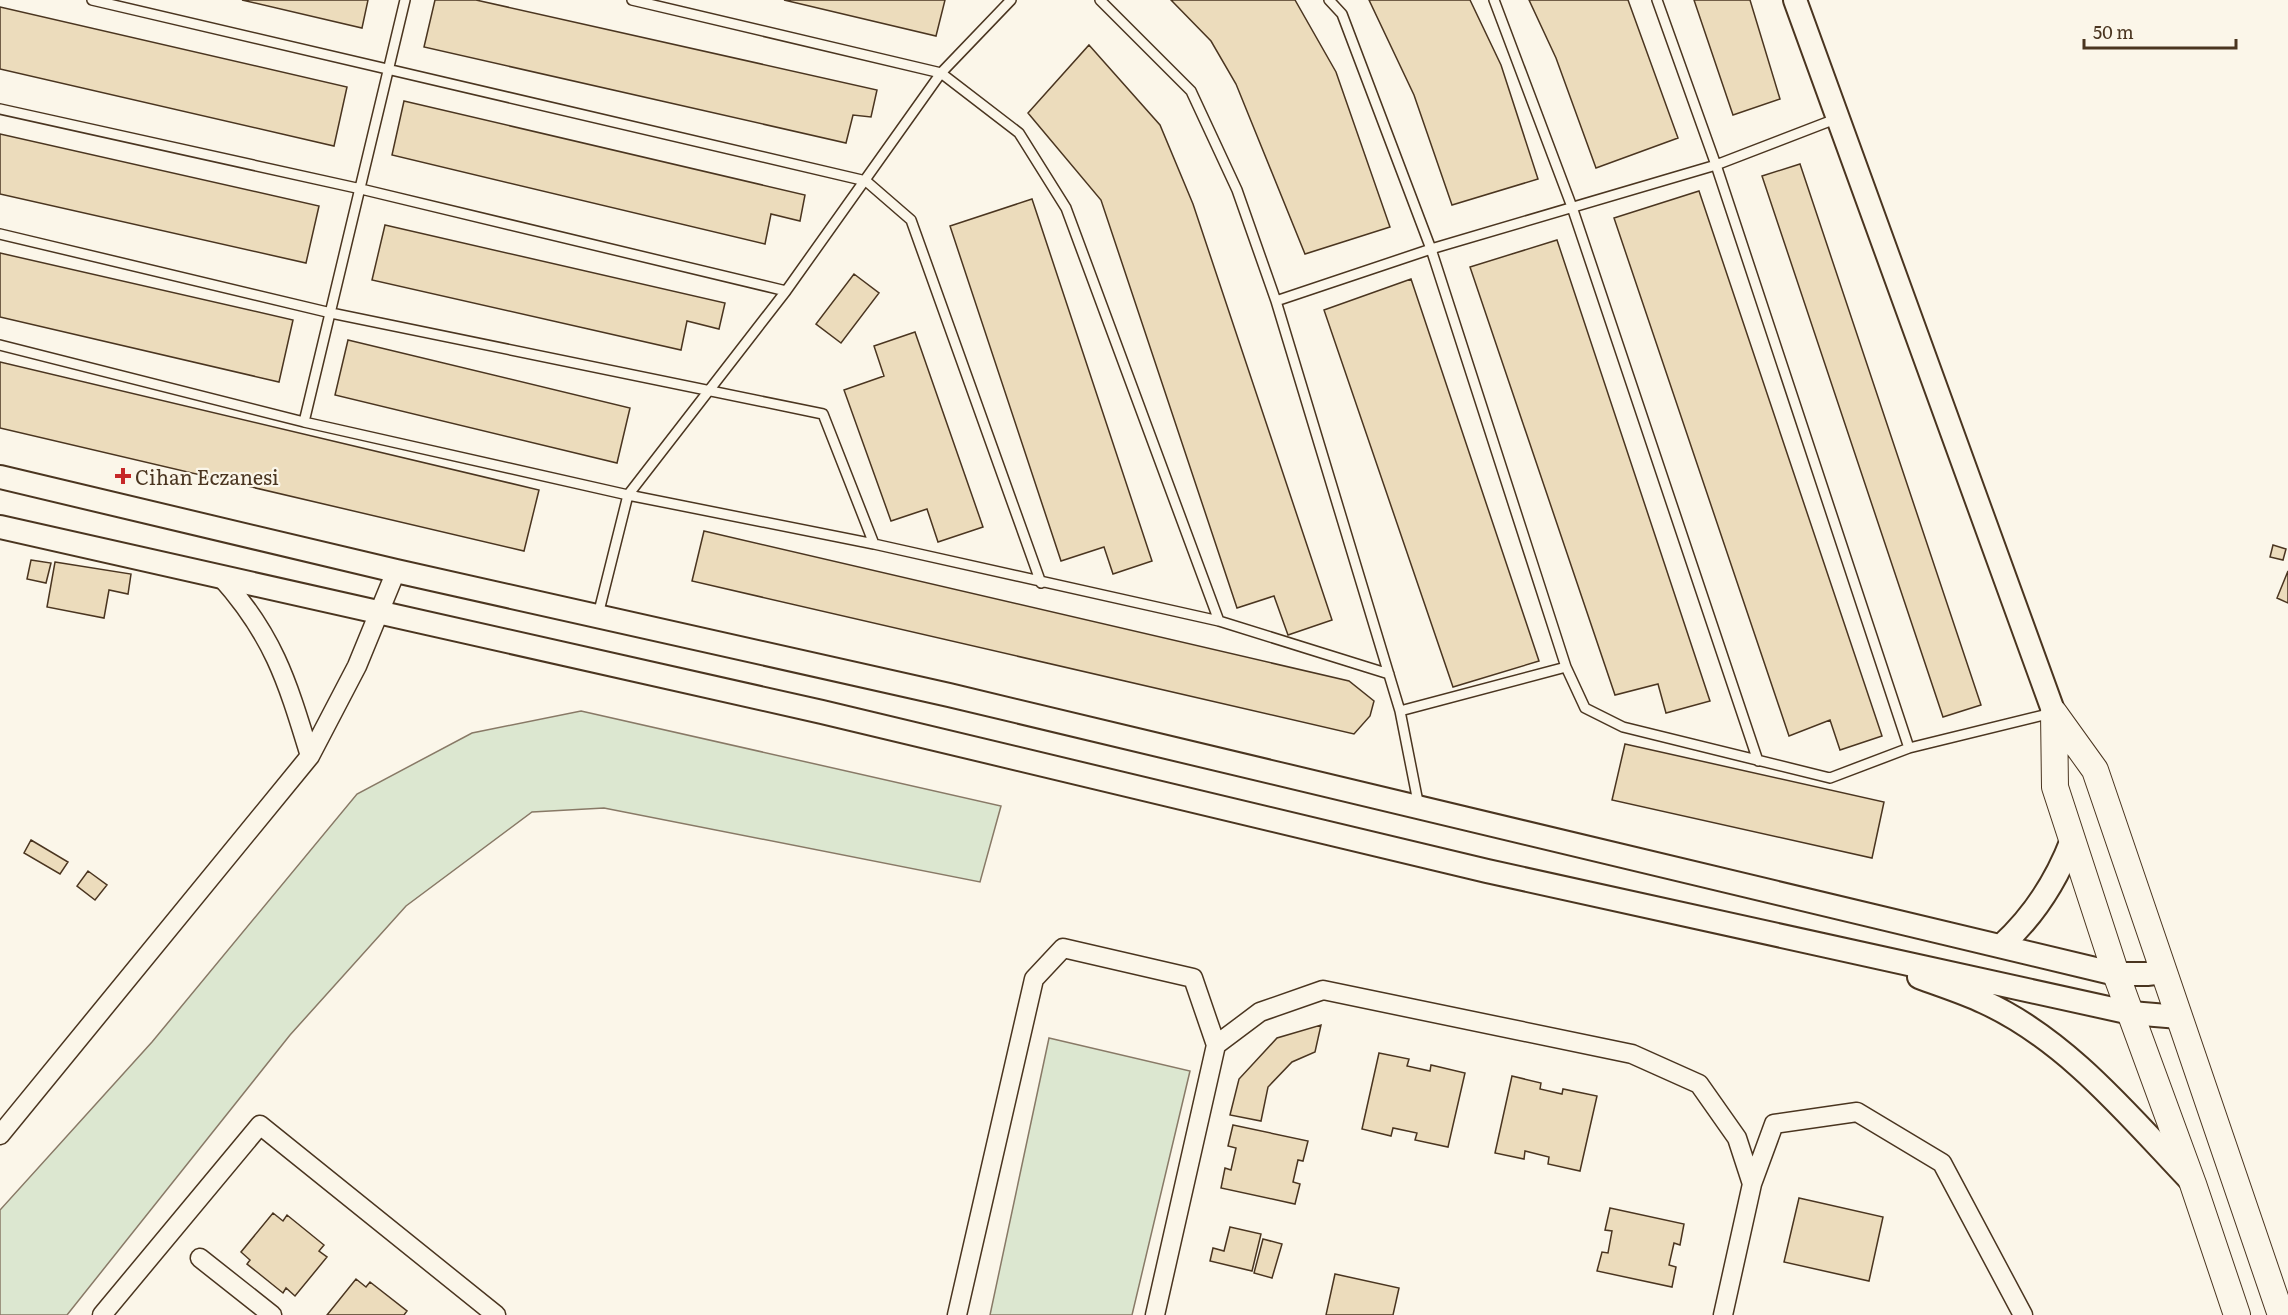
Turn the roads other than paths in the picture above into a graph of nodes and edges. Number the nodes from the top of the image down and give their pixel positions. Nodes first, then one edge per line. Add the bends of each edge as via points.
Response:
1 (92, 0) edge
2 (405, 0) edge
3 (632, 0) edge
4 (1011, 0) edge
5 (1100, 0) edge
6 (1329, 0) edge
7 (1494, 0) edge
8 (1657, 0) edge
9 (1795, 0) edge
10 (389, 69) junction
11 (941, 74) junction
12 (0, 109) edge
13 (1838, 118) junction
14 (1716, 165) junction
15 (866, 181) junction
16 (361, 189) junction
17 (1572, 207) junction
18 (0, 234) edge
19 (1431, 249) junction
20 (786, 291) junction
21 (1276, 301) junction
22 (331, 313) junction
23 (0, 345) edge
24 (708, 389) junction
25 (304, 422) junction
26 (0, 477) edge
27 (628, 495) junction
28 (0, 527) edge
29 (874, 544) junction
30 (396, 571) junction
31 (220, 576) junction
32 (1041, 583) junction
33 (379, 611) junction
34 (598, 616) junction
35 (1219, 621) junction
36 (1566, 668) junction
37 (1389, 674) junction
38 (1400, 711) junction
39 (2054, 713) junction
40 (1909, 748) junction
41 (310, 756) junction
42 (1758, 761) junction
43 (1419, 807) junction
44 (2072, 840) junction
45 (2001, 946) junction
46 (1845, 949) junction
47 (2164, 972) junction
48 (2116, 974) junction
49 (2131, 1013) junction
50 (2179, 1017) junction
51 (1216, 1045) junction
52 (0, 1135) edge
53 (1752, 1184) junction
54 (2193, 1184) junction
55 (201, 1258) dead end
56 (102, 1315) edge
57 (272, 1315) edge
58 (496, 1315) edge
59 (957, 1315) edge
60 (1155, 1315) edge
61 (1723, 1315) edge
62 (2023, 1315) edge
63 (2237, 1315) edge
64 (2281, 1315) edge

1 - 10 lane
2 - 10 lane
3 - 11 lane
4 - 11 lane
5 - 21 lane via 1191,91 1237,190
6 - 19 lane via 1342,14
7 - 17 lane
8 - 14 lane
9 - 13 street
10 - 15 lane
10 - 16 lane
11 - 15 lane
11 - 35 lane via 1019,133 1066,208
12 - 16 lane
13 - 14 lane
13 - 39 street
14 - 17 lane
14 - 40 lane
15 - 20 lane
15 - 32 lane via 911,220
16 - 20 lane
16 - 22 lane
17 - 19 lane
17 - 42 lane
18 - 22 lane
19 - 21 lane
19 - 36 lane
20 - 24 lane
21 - 37 lane
22 - 24 lane
22 - 25 lane
23 - 25 lane
24 - 27 lane
24 - 29 lane via 823,414
25 - 27 lane
26 - 30 street
27 - 29 lane
27 - 34 lane
28 - 31 street
29 - 32 lane
30 - 33 street
30 - 34 street
31 - 33 street
31 - 41 street via 251,614 276,655
32 - 35 lane
33 - 41 street via 357,666
33 - 46 street via 1487,871
34 - 43 street via 949,694
35 - 37 lane
36 - 38 lane
36 - 42 lane via 1585,708 1613,723
37 - 38 lane
38 - 43 lane
39 - 40 lane
39 - 44 main road via 2055,787
39 - 47 main road via 2095,770
40 - 42 lane via 1830,778
41 - 52 street
43 - 45 street
44 - 45 street via 2040,904
44 - 48 main road
45 - 48 street
46 - 49 street
46 - 54 street via 1984,1002 2026,1026 2101,1086
47 - 48 street
47 - 50 main road
48 - 49 main road
49 - 50 street
49 - 54 main road
50 - 64 main road
51 - 53 street via 1260,1012 1323,990 1632,1054 1699,1084 1737,1138
51 - 59 street via 1193,978 1063,948 1034,979
51 - 60 street
53 - 61 street
53 - 62 street via 1774,1124 1857,1112 1942,1163
54 - 63 main road
55 - 57 street
56 - 58 street via 260,1125

